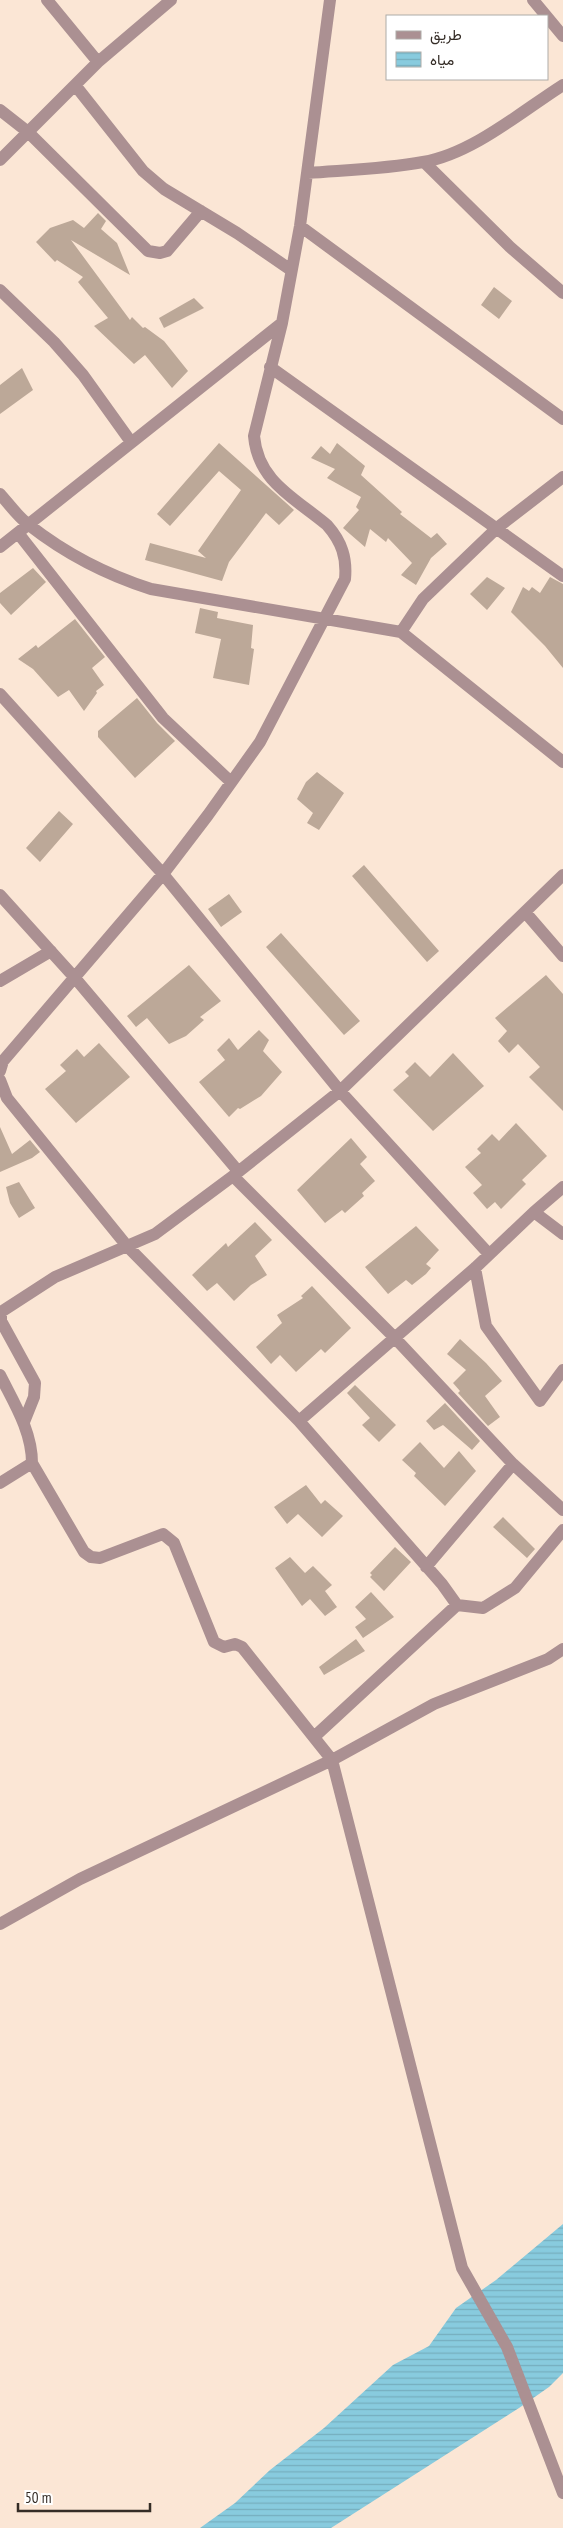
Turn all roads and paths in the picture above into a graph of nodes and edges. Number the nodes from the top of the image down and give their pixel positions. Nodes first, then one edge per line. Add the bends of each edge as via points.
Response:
1 (47, 0) edge
2 (171, 0) edge
3 (330, 0) edge
4 (533, 0) edge
5 (546, 15) edge
6 (548, 18) edge
7 (563, 36) edge
8 (98, 62) junction
9 (563, 85) edge
10 (75, 86) junction
11 (0, 110) edge
12 (28, 132) junction
13 (0, 160) edge
14 (424, 162) junction
15 (308, 173) junction
16 (201, 211) junction
17 (300, 226) junction
18 (291, 270) junction
19 (0, 290) edge
20 (563, 293) edge
21 (282, 323) junction
22 (270, 367) junction
23 (563, 419) edge
24 (131, 442) junction
25 (563, 477) edge
26 (0, 494) edge
27 (28, 524) junction
28 (497, 528) junction
29 (18, 533) junction
30 (0, 547) edge
31 (563, 576) edge
32 (325, 619) junction
33 (401, 632) junction
34 (0, 694) edge
35 (563, 762) edge
36 (232, 782) junction
37 (163, 874) junction
38 (563, 874) edge
39 (0, 895) edge
40 (525, 912) junction
41 (51, 951) junction
42 (563, 956) edge
43 (75, 978) junction
44 (0, 980) edge
45 (0, 1071) edge
46 (0, 1080) edge
47 (340, 1091) junction
48 (236, 1174) junction
49 (563, 1187) edge
50 (534, 1212) junction
51 (563, 1234) edge
52 (128, 1246) junction
53 (488, 1253) junction
54 (475, 1268) junction
55 (394, 1336) junction
56 (563, 1370) edge
57 (0, 1375) edge
58 (299, 1421) junction
59 (24, 1422) junction
60 (32, 1463) junction
61 (513, 1464) junction
62 (0, 1482) edge
63 (563, 1510) edge
64 (563, 1530) edge
65 (426, 1567) junction
66 (457, 1605) junction
67 (563, 1649) edge
68 (314, 1737) junction
69 (332, 1760) junction
70 (0, 1924) edge
71 (563, 2494) edge

1 - 8 street
2 - 8 street
3 - 15 street
4 - 5 street
6 - 7 street
8 - 10 street
9 - 14 street via 480,139
10 - 12 street
10 - 16 street via 143,171 164,189
11 - 12 street
12 - 13 street
12 - 16 street via 148,252 167,251
14 - 15 street
14 - 20 street via 510,247
15 - 17 street
16 - 18 street
17 - 18 street
17 - 23 street
18 - 21 street
19 - 24 street via 83,375
21 - 22 street
21 - 24 street
22 - 28 street
22 - 32 street via 254,436 260,465 280,488 328,525 344,556 345,579
24 - 27 street
25 - 28 street
26 - 27 street
27 - 29 street
27 - 32 street via 115,578 151,589
28 - 31 street
28 - 33 street via 423,600
29 - 30 street
29 - 36 street via 163,718
32 - 33 street
32 - 36 street via 260,742
33 - 35 street
34 - 37 street
36 - 37 street
37 - 43 street
37 - 47 street
38 - 40 street
39 - 41 street
40 - 42 street
40 - 47 street
41 - 43 street
41 - 44 street
43 - 45 street via 3,1061
43 - 48 street
46 - 52 street via 7,1098
47 - 48 street
47 - 53 street
48 - 52 street via 155,1234
48 - 55 street
49 - 50 street
50 - 51 street
50 - 53 street
52 - 58 street
52 - 59 street via 55,1277 2,1312 1,1321 35,1384 34,1397
53 - 54 street
54 - 55 street
54 - 56 street via 486,1326 540,1400
55 - 58 street
55 - 61 street
57 - 59 street
58 - 65 street
59 - 60 street
60 - 62 street
60 - 68 street via 84,1552 91,1557 100,1558 163,1534 168,1536 174,1543 214,1642 224,1647 235,1644 242,1647
61 - 63 street
61 - 65 street
64 - 66 street via 515,1588 483,1608
65 - 66 street
66 - 68 street
67 - 69 street via 548,1659 434,1704
68 - 69 street
69 - 70 street via 80,1880
69 - 71 street via 462,2268 507,2347

